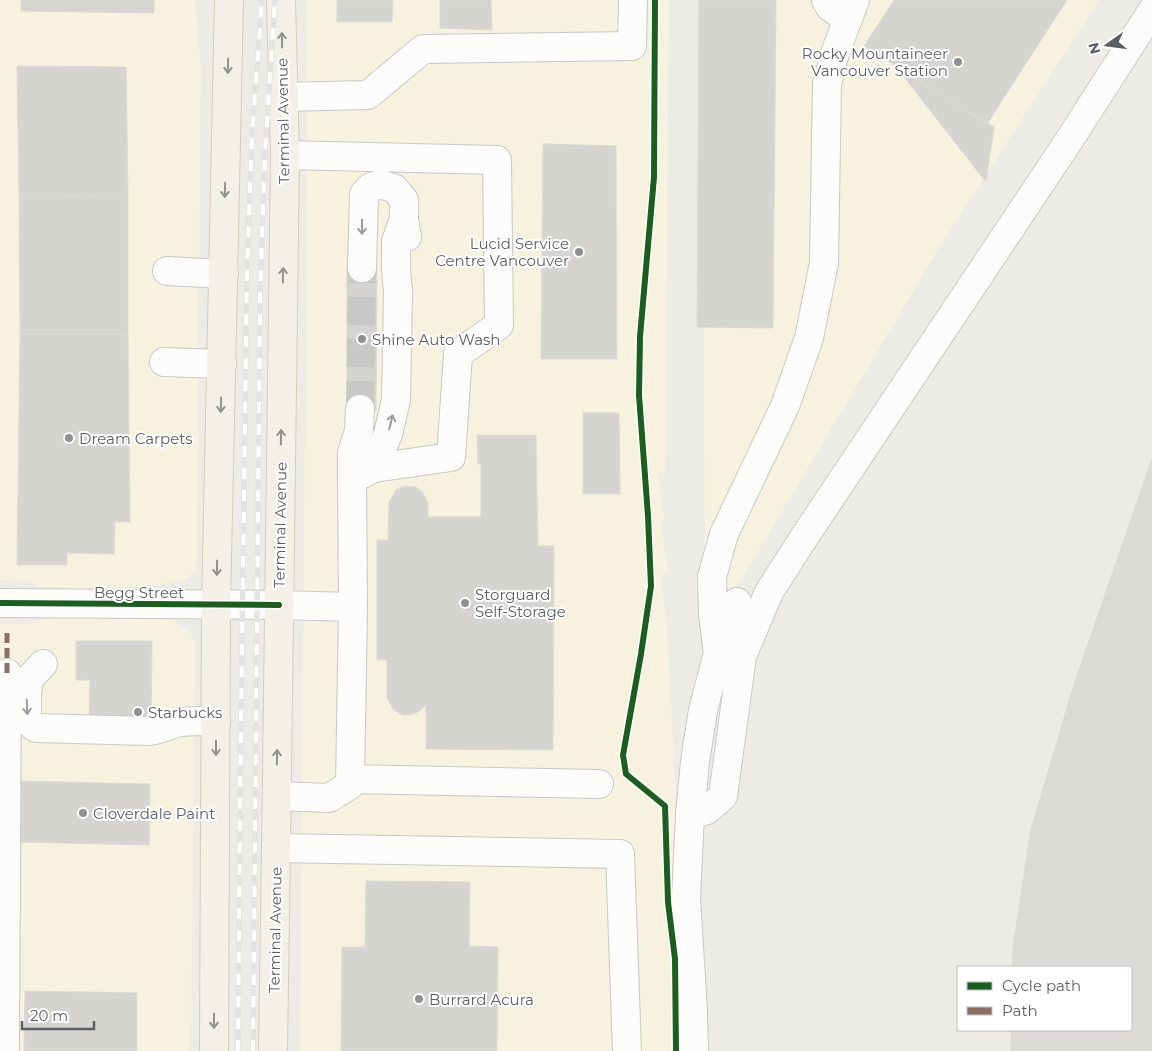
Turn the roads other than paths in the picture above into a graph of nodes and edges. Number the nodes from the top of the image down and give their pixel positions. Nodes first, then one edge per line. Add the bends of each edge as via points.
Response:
1 (281, 0) edge
2 (632, 0) edge
3 (826, 0) edge
4 (227, 5) edge
5 (852, 10) edge
6 (1152, 10) edge
7 (283, 97) junction
8 (285, 155) junction
9 (351, 157) junction
10 (364, 194) junction
11 (362, 268) tunnel mouth
12 (167, 271) dead end
13 (224, 274) junction
14 (164, 362) dead end
15 (222, 364) junction
16 (360, 410) tunnel mouth
17 (363, 473) junction
18 (737, 602) dead end
19 (0, 603) edge
20 (216, 605) junction
21 (279, 605) junction
22 (353, 608) junction
23 (718, 653) junction
24 (43, 664) dead end
25 (7, 673) dead end
26 (216, 721) junction
27 (350, 780) junction
28 (599, 784) dead end
29 (277, 796) junction
30 (690, 815) junction
31 (276, 848) junction
32 (5, 1051) edge
33 (214, 1051) edge
34 (273, 1051) edge
35 (627, 1051) edge
36 (694, 1051) edge

7 -> 1 main road, Terminal Avenue
2 - 7 street via 632,46 423,49 368,94
3 - 5 street via 830,7
4 -> 13 main road
5 - 23 street via 827,84 824,262 809,338 785,406 724,534 712,577 712,615
6 - 30 street via 769,592 742,656 724,796 707,810
7 - 8 main road, Terminal Avenue
8 - 9 street
21 -> 8 main road, Terminal Avenue
9 - 10 street via 353,176
9 - 17 street via 497,160 499,325 458,354 451,457
10 -> 11 street
17 -> 10 street via 388,434 396,400 398,292 408,272 404,200 395,189 382,184 370,187
12 - 13 street
13 - 15 main road
14 - 15 street
15 -> 20 main road
16 - 17 street via 359,430 352,453
17 - 22 street
18 - 23 street
19 - 20 street, Begg Street
20 - 21 street, Begg Street
20 - 26 main road
21 - 22 street, Begg Street
29 -> 21 main road, Terminal Avenue
22 - 27 street
23 - 30 street via 702,710
24 -> 26 street via 29,679 27,694 27,717 36,728 149,731 189,721
25 - 32 street
26 -> 33 main road
27 - 28 street
27 - 29 street via 350,785 329,798
29 - 31 main road, Terminal Avenue
30 - 36 street via 686,898
31 - 34 main road, Terminal Avenue
31 - 35 street via 620,854

